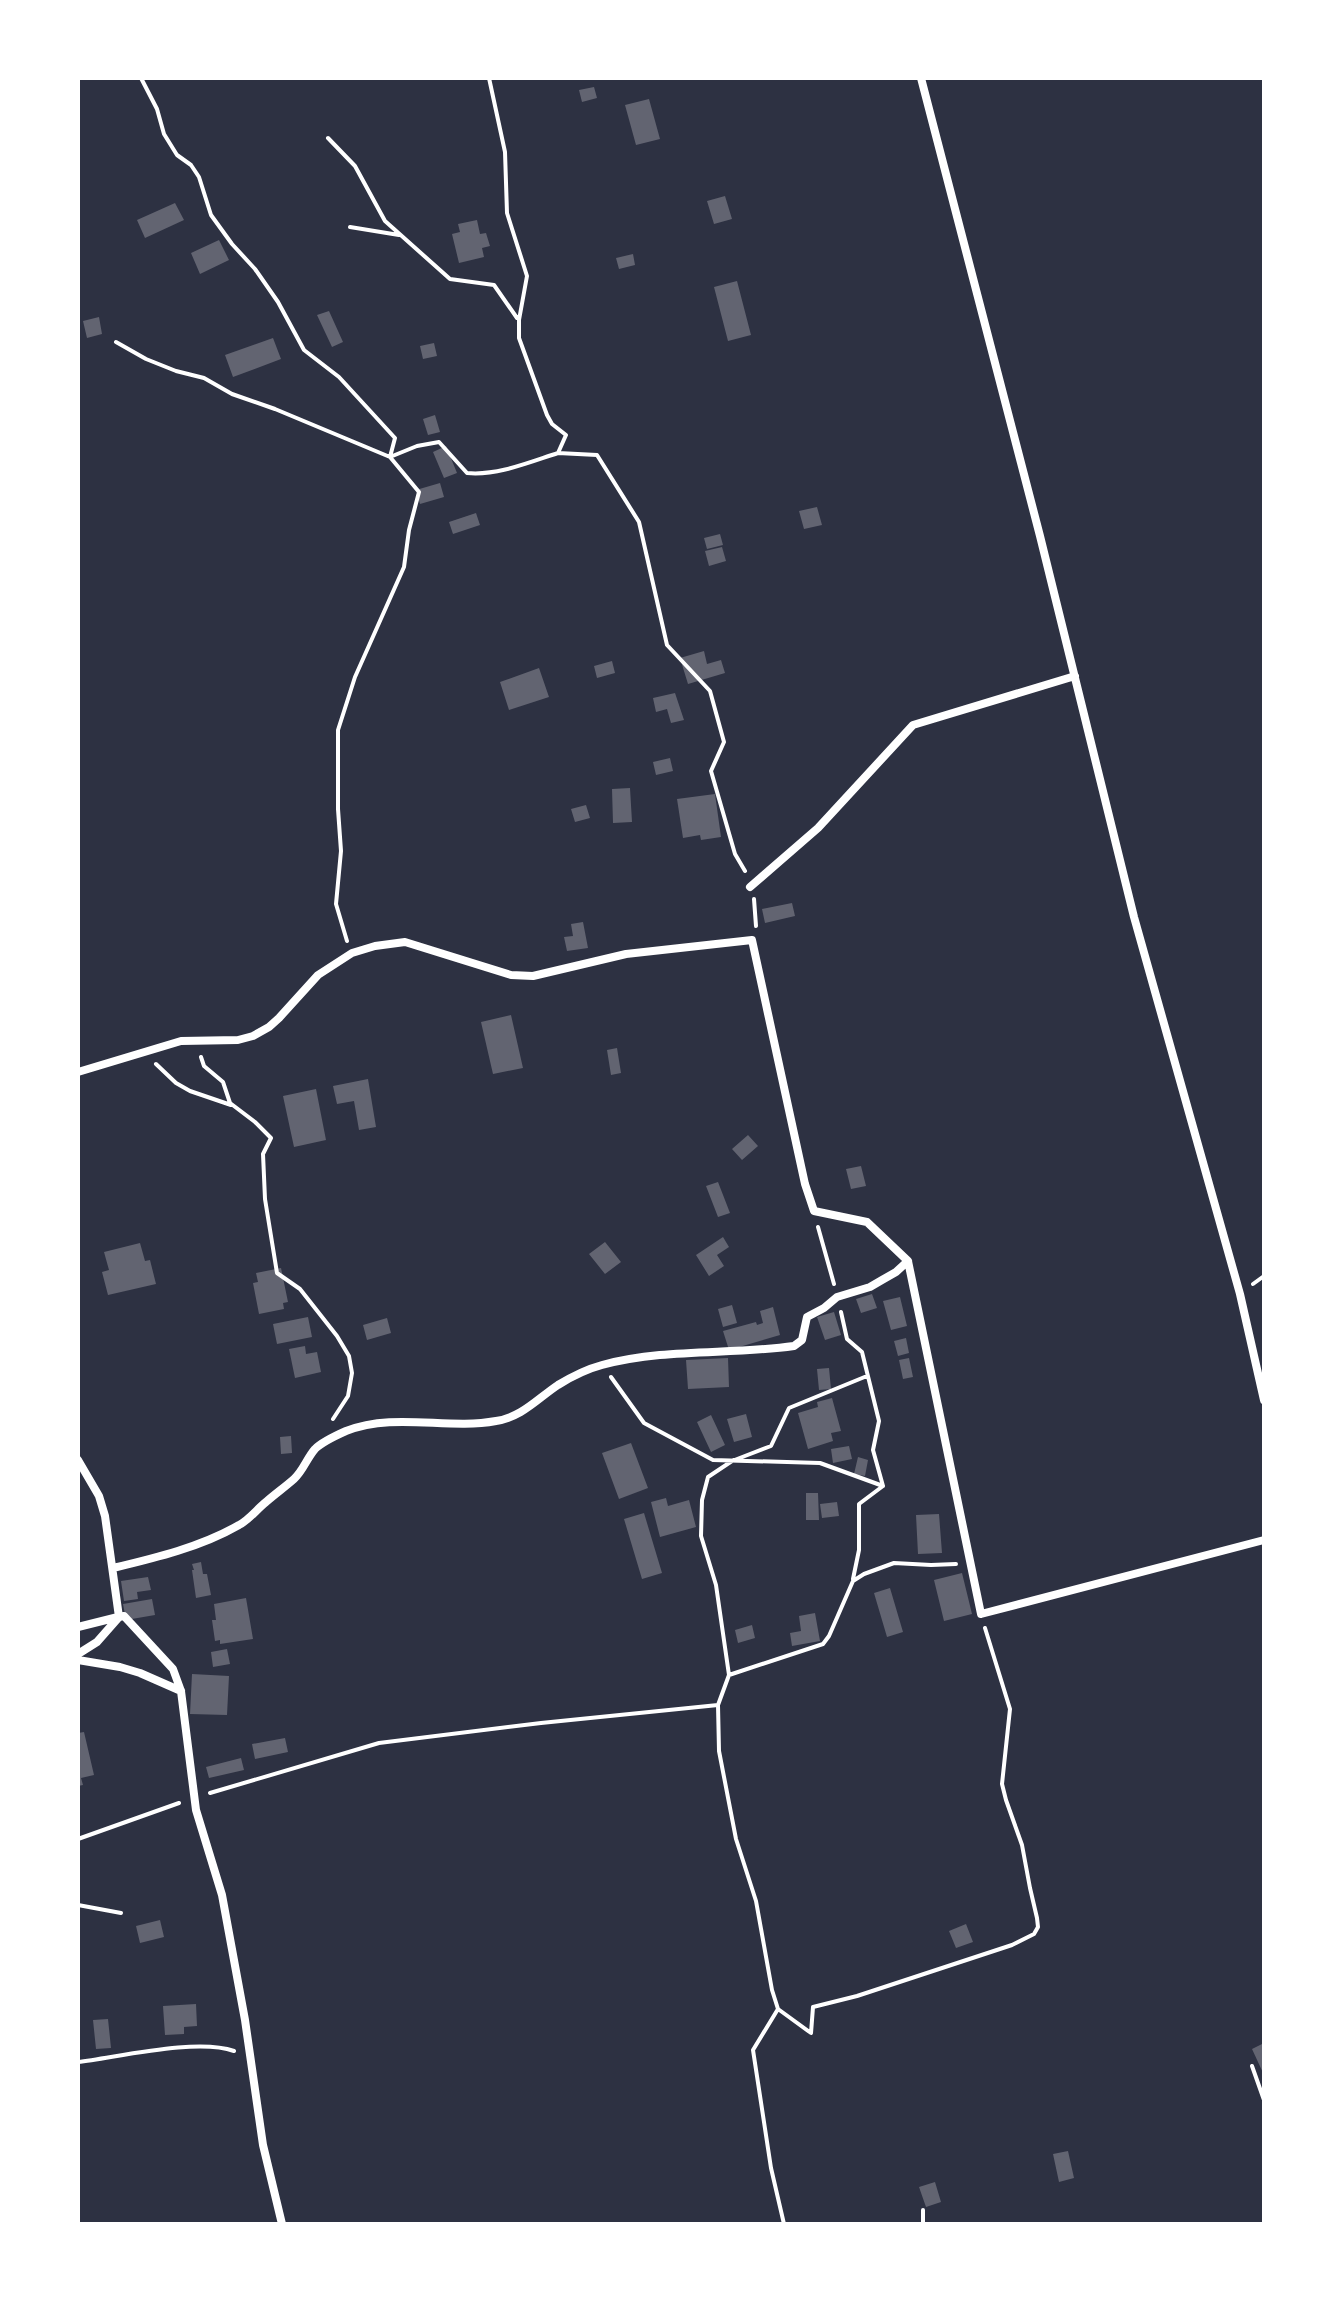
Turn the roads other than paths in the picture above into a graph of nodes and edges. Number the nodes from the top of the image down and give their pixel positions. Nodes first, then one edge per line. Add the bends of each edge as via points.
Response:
1 (921, 78) edge
2 (1075, 676) junction
3 (750, 887) road end
4 (78, 1072) edge
5 (908, 1261) junction
6 (1264, 1400) edge
7 (78, 1460) edge
8 (1264, 1540) edge
9 (113, 1568) junction
10 (119, 1617) junction
11 (78, 1627) edge
12 (78, 1654) edge
13 (78, 1660) edge
14 (181, 1691) junction
15 (282, 2224) edge

1 - 2 street
2 - 3 street via 913,725 818,828
2 - 6 street
4 - 5 street via 195,1039 238,1040 261,1032 318,975 352,953 375,946 405,942 511,975 533,976 626,954 752,940 814,1211 867,1222
5 - 8 street via 981,1614
5 - 9 street via 870,1287 837,1297 807,1317 802,1340 794,1346 678,1352 602,1365 558,1385 526,1411 475,1425 411,1421 346,1431 317,1447 297,1477 240,1525
7 - 9 street via 99,1496
9 - 10 street
10 - 11 street
10 - 12 street
10 - 14 street via 124,1616 169,1664
13 - 14 street via 140,1673
14 - 15 street via 198,1821 222,1895 263,2145

